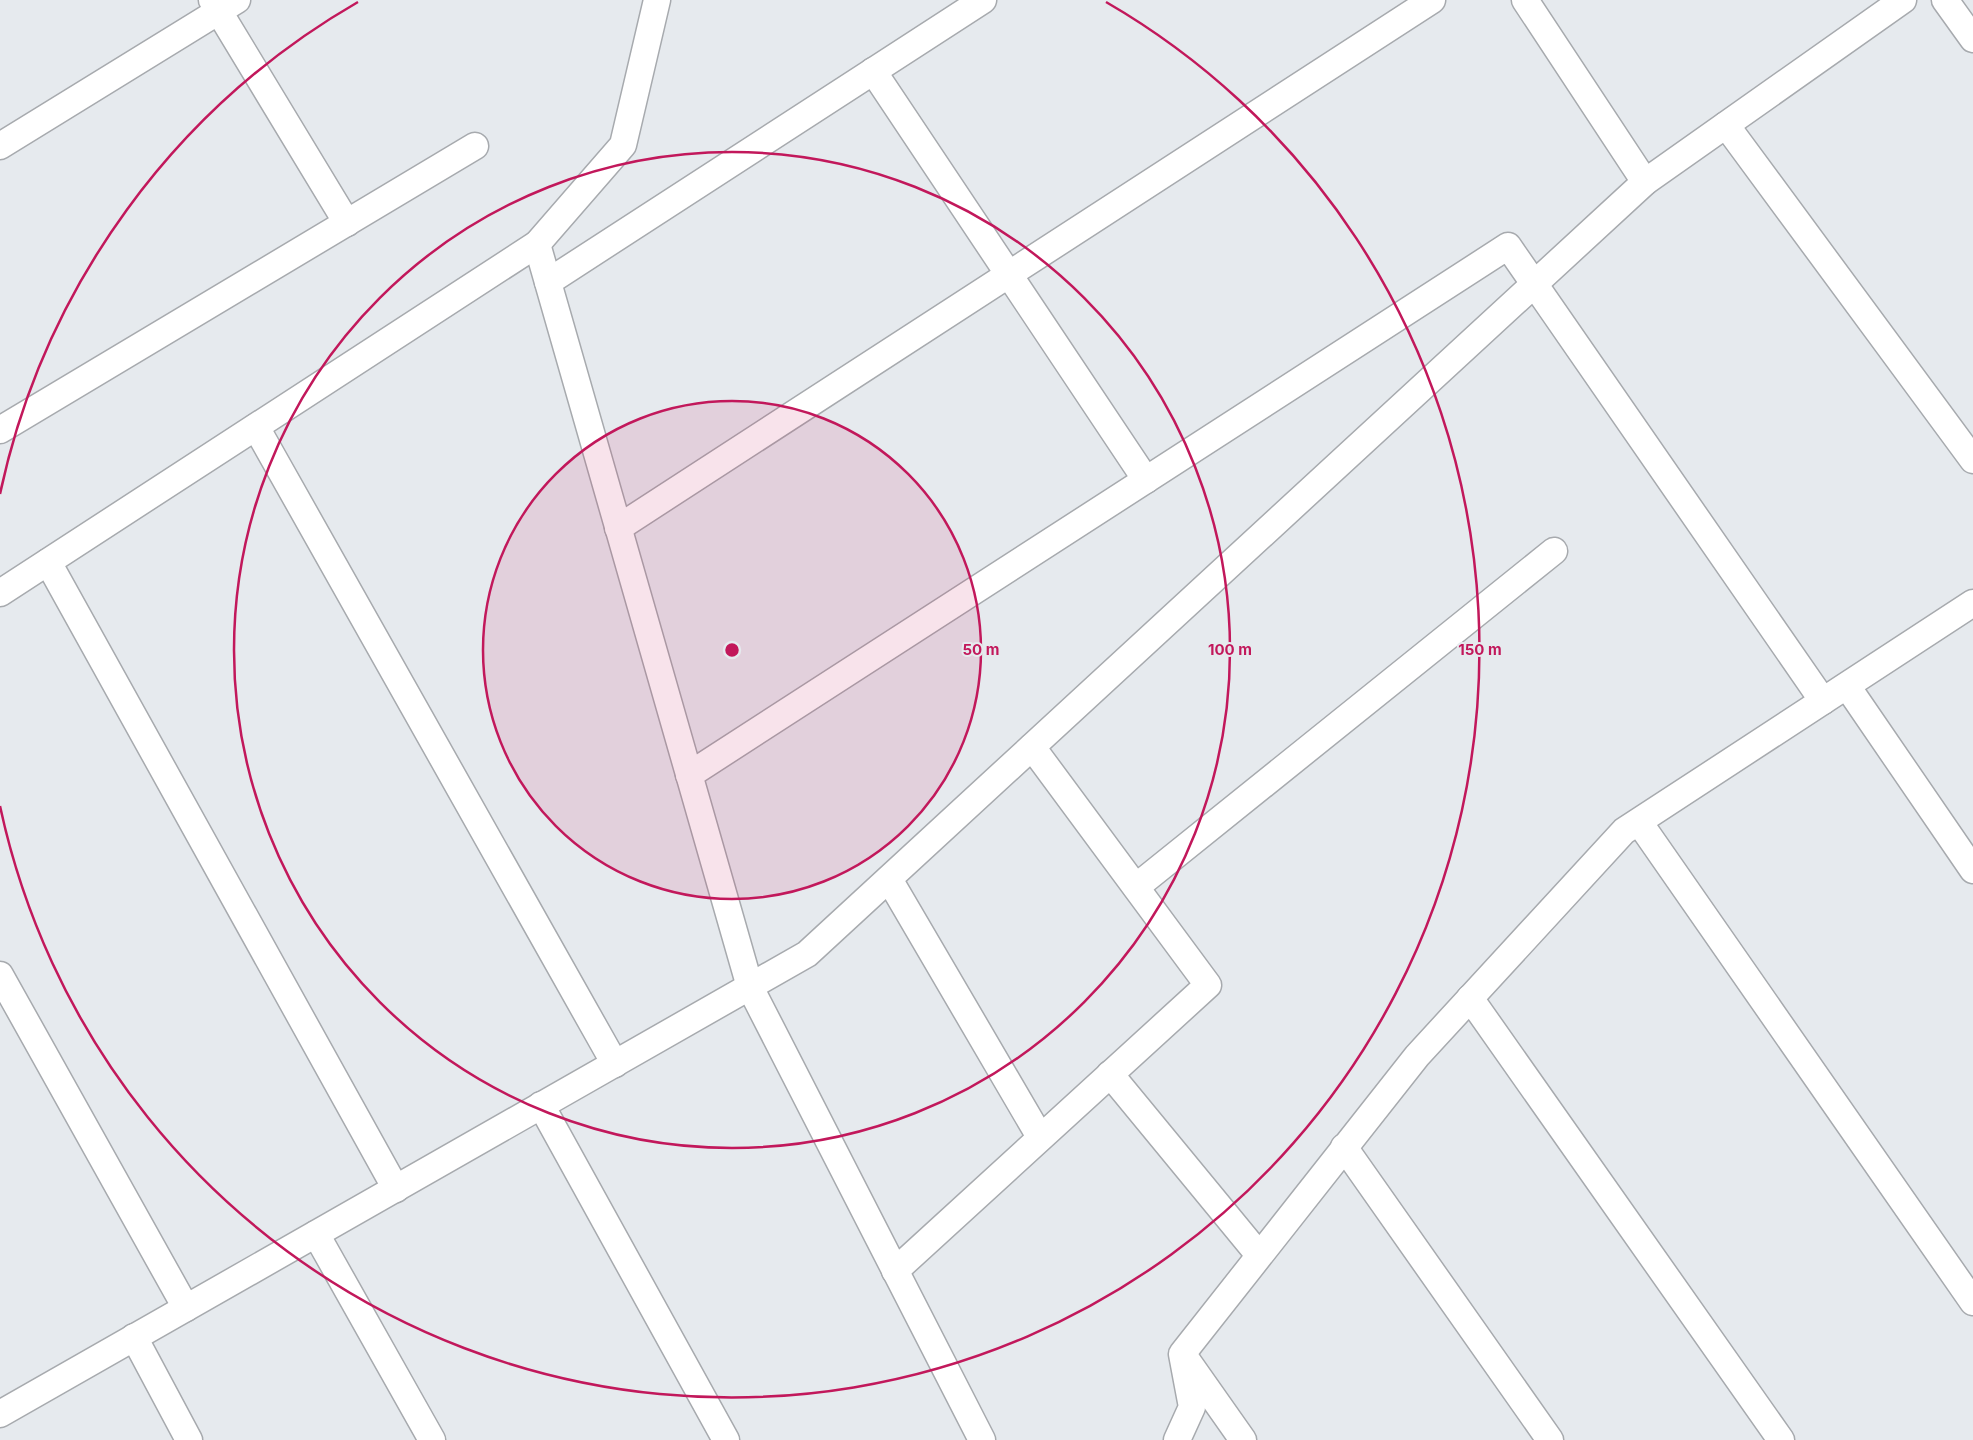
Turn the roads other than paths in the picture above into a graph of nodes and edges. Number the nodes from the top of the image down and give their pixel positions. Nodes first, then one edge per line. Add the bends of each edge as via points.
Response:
1 (657, 0) edge
2 (983, 0) edge
3 (1432, 0) edge
4 (1525, 0) edge
5 (1903, 0) edge
6 (1945, 0) edge
7 (222, 4) edge
8 (1973, 39) edge
9 (873, 71) junction
10 (1726, 125) junction
11 (0, 146) edge
12 (475, 146) dead end
13 (1645, 182) junction
14 (347, 222) junction
15 (537, 244) junction
16 (1009, 275) junction
17 (548, 282) junction
18 (1534, 283) junction
19 (256, 427) junction
20 (0, 430) edge
21 (1973, 460) edge
22 (1146, 480) junction
23 (618, 528) junction
24 (1554, 551) dead end
25 (48, 562) junction
26 (0, 593) edge
27 (1973, 603) edge
28 (1846, 686) junction
29 (1823, 701) junction
30 (1032, 747) junction
31 (689, 775) junction
32 (1639, 822) junction
33 (1973, 870) edge
34 (889, 878) junction
35 (1136, 887) junction
36 (0, 975) edge
37 (750, 987) junction
38 (1470, 998) junction
39 (614, 1064) junction
40 (1110, 1074) junction
41 (541, 1105) junction
42 (1040, 1137) junction
43 (1344, 1147) junction
44 (396, 1189) junction
45 (316, 1234) junction
46 (1259, 1255) junction
47 (894, 1270) junction
48 (1973, 1302) edge
49 (186, 1308) junction
50 (134, 1337) junction
51 (1182, 1354) junction
52 (0, 1414) edge
53 (189, 1440) edge
54 (432, 1440) edge
55 (726, 1440) edge
56 (982, 1440) edge
57 (1177, 1440) edge
58 (1243, 1440) edge
59 (1550, 1440) edge
60 (1781, 1440) edge

1 - 15 street via 623,145
2 - 9 street
3 - 16 street
4 - 13 street
5 - 10 street
6 - 8 street
7 - 11 street
7 - 14 street
9 - 16 street
9 - 17 street
10 - 13 street
10 - 21 street
12 - 14 street
13 - 18 street
14 - 20 street
15 - 17 street
15 - 19 street
16 - 22 street
16 - 23 street
17 - 23 street
18 - 22 street via 1508,246
18 - 29 street
18 - 30 street
19 - 25 street
19 - 39 street
22 - 31 street
23 - 31 street
24 - 35 street
25 - 26 street
25 - 44 street
27 - 28 street
28 - 29 street
28 - 33 street
29 - 32 street
30 - 34 street
30 - 35 street
31 - 37 street
32 - 38 street via 1624,831
32 - 48 street
34 - 37 street via 807,954
34 - 42 street
35 - 40 street via 1208,985
36 - 49 street
37 - 39 street
37 - 47 street
38 - 43 street via 1417,1056
38 - 60 street
39 - 41 street
40 - 42 street
40 - 46 street
41 - 44 street
41 - 55 street
42 - 47 street
43 - 46 street
43 - 59 street
44 - 45 street
45 - 49 street
45 - 54 street
46 - 51 street
47 - 56 street
49 - 50 street
50 - 52 street
50 - 53 street
51 - 57 street via 1192,1408
51 - 58 street

